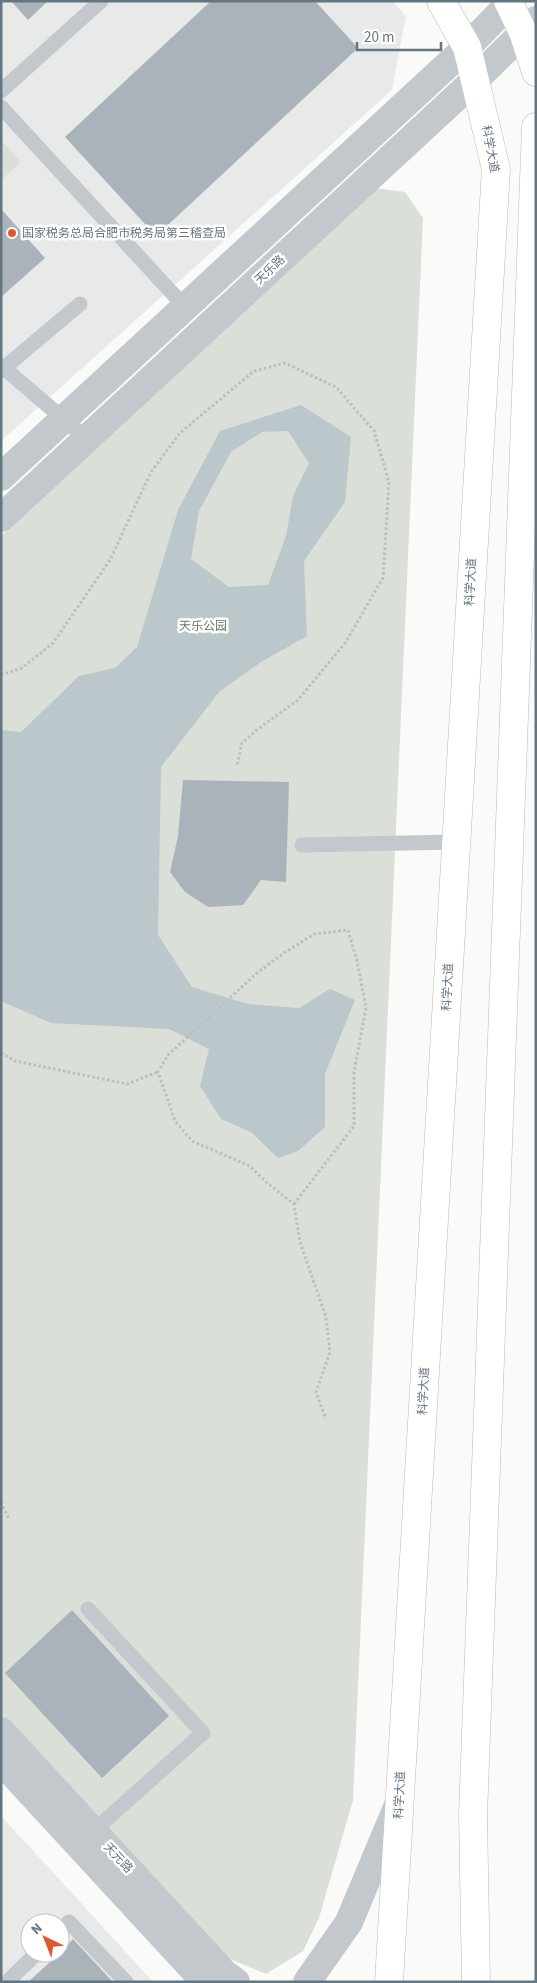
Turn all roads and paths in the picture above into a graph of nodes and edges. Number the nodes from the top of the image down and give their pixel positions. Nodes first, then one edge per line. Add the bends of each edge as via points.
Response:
1 (101, 1) edge
2 (441, 1) edge
3 (510, 2) edge
4 (529, 26) edge
5 (467, 47) junction
6 (536, 72) edge
7 (475, 80) junction
8 (1, 91) edge
9 (1, 107) edge
10 (536, 127) edge
11 (80, 304) dead end
12 (185, 307) junction
13 (3, 370) edge
14 (64, 419) junction
15 (87, 439) junction
16 (1, 477) edge
17 (1, 518) edge
18 (1, 675) edge
19 (237, 766) dead end
20 (456, 842) junction
21 (302, 845) dead end
22 (1, 1053) edge
23 (158, 1072) junction
24 (294, 1204) junction
25 (326, 1419) dead end
26 (1, 1502) edge
27 (9, 1519) dead end
28 (88, 1609) dead end
29 (1, 1731) edge
30 (1, 1761) edge
31 (400, 1801) junction
32 (86, 1838) junction
33 (70, 1922) edge
34 (27, 1963) edge
35 (7, 1982) edge
36 (126, 1982) edge
37 (206, 1982) edge
38 (236, 1982) edge
39 (308, 1982) edge
40 (389, 1982) edge
41 (476, 1982) edge

1 - 8 lane
2 - 5 main road, 科学大道
3 - 4 main road
3 - 5 street
4 - 6 main road
4 - 7 street, 天乐路
5 - 7 main road, 科学大道
5 - 12 street
7 - 15 street, 天乐路
7 - 20 main road, 科学大道 via 496,169
9 - 12 lane
10 - 41 main road via 473,1815
11 - 13 lane
12 - 14 street
13 - 14 lane
14 - 15 lane
14 - 16 street
15 - 17 street, 天乐路
18 - 19 path via 22,668 53,642 110,560 151,472 180,433 254,372 285,363 336,387 374,431 389,482 382,578 345,643 298,700 242,743
20 - 21 lane
20 - 31 main road, 科学大道
22 - 23 path via 15,1061 127,1084
23 - 24 path via 175,1121 192,1141 250,1166
23 - 24 path via 168,1055 257,973 314,934 348,930 366,1008 354,1072 354,1126
24 - 25 path via 300,1242 326,1316 330,1352 316,1392
26 - 27 path
28 - 32 lane via 203,1733
29 - 32 street, 天元路
30 - 32 street, 天元路
31 - 39 street via 350,1922
31 - 40 main road, 科学大道
32 - 37 street, 天元路
32 - 38 street, 天元路
33 - 36 lane
34 - 35 lane

